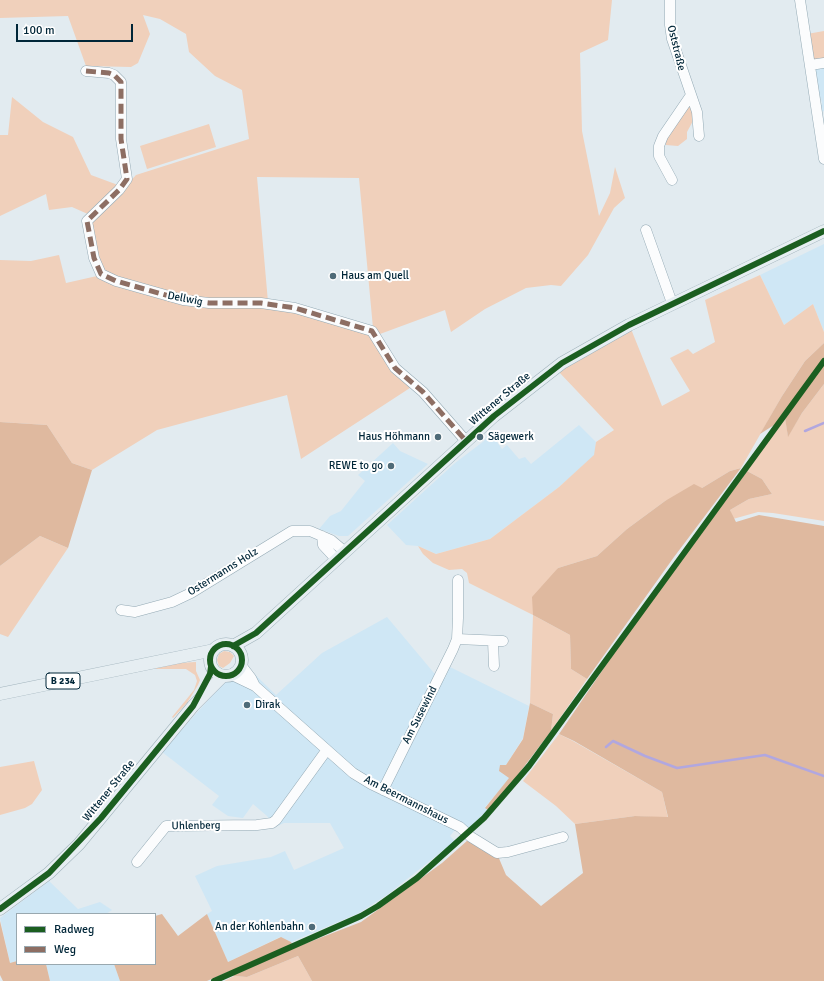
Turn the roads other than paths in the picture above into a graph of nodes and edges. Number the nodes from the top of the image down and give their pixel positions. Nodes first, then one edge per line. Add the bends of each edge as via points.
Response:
1 (670, 0) edge
2 (800, 0) edge
3 (824, 63) edge
4 (810, 65) junction
5 (86, 72) dead end
6 (691, 95) junction
7 (699, 136) dead end
8 (824, 159) edge
9 (672, 180) dead end
10 (646, 230) dead end
11 (824, 231) edge
12 (672, 303) junction
13 (466, 441) junction
14 (340, 555) junction
15 (458, 580) dead end
16 (121, 610) dead end
17 (457, 640) junction
18 (214, 650) junction
19 (238, 656) junction
20 (182, 657) junction
21 (211, 665) junction
22 (494, 666) dead end
23 (228, 675) junction
24 (255, 686) junction
25 (0, 694) edge
26 (193, 706) junction
27 (326, 751) junction
28 (383, 790) junction
29 (563, 837) dead end
30 (137, 862) dead end
31 (0, 909) edge

1 - 6 street, Oststraße via 672,38
2 - 4 street
3 - 4 street
4 - 8 street
5 - 13 street, Dellwig via 114,74 121,82 121,139 127,179 87,220 94,258 102,274 116,281 183,300 295,308 372,331 395,368 421,389
6 - 7 street, Oststraße via 698,118
6 - 9 street via 659,146 659,156
10 - 12 street
11 - 12 main road, Wittener Straße
12 - 13 main road, Wittener Straße via 608,335 562,363 528,388
13 - 14 main road, Wittener Straße
14 - 16 street, Ostermanns Holz via 331,540 305,529 292,531 172,602 136,612
14 - 19 main road, Wittener Straße via 256,633
15 - 17 street, Am Susewind
17 - 22 street via 498,641
17 - 28 street, Am Susewind
18 - 19 main road via 222,645
18 - 20 main road, B 234
18 - 21 main road via 210,659
19 - 23 main road
19 - 24 street, Am Beermannshaus
20 - 21 main road
20 - 25 main road, B 234
21 - 23 main road via 216,673
21 - 26 main road, Wittener Straße via 210,674
23 - 24 street, Am Beermannshaus
23 - 26 main road, Wittener Straße
24 - 27 street, Am Beermannshaus
26 - 31 main road, Wittener Straße via 79,844 49,873
27 - 28 street, Am Beermannshaus via 353,773
27 - 30 street, Uhlenberg via 276,820 257,825 166,826
28 - 29 street, Am Beermannshaus via 460,827 497,853

